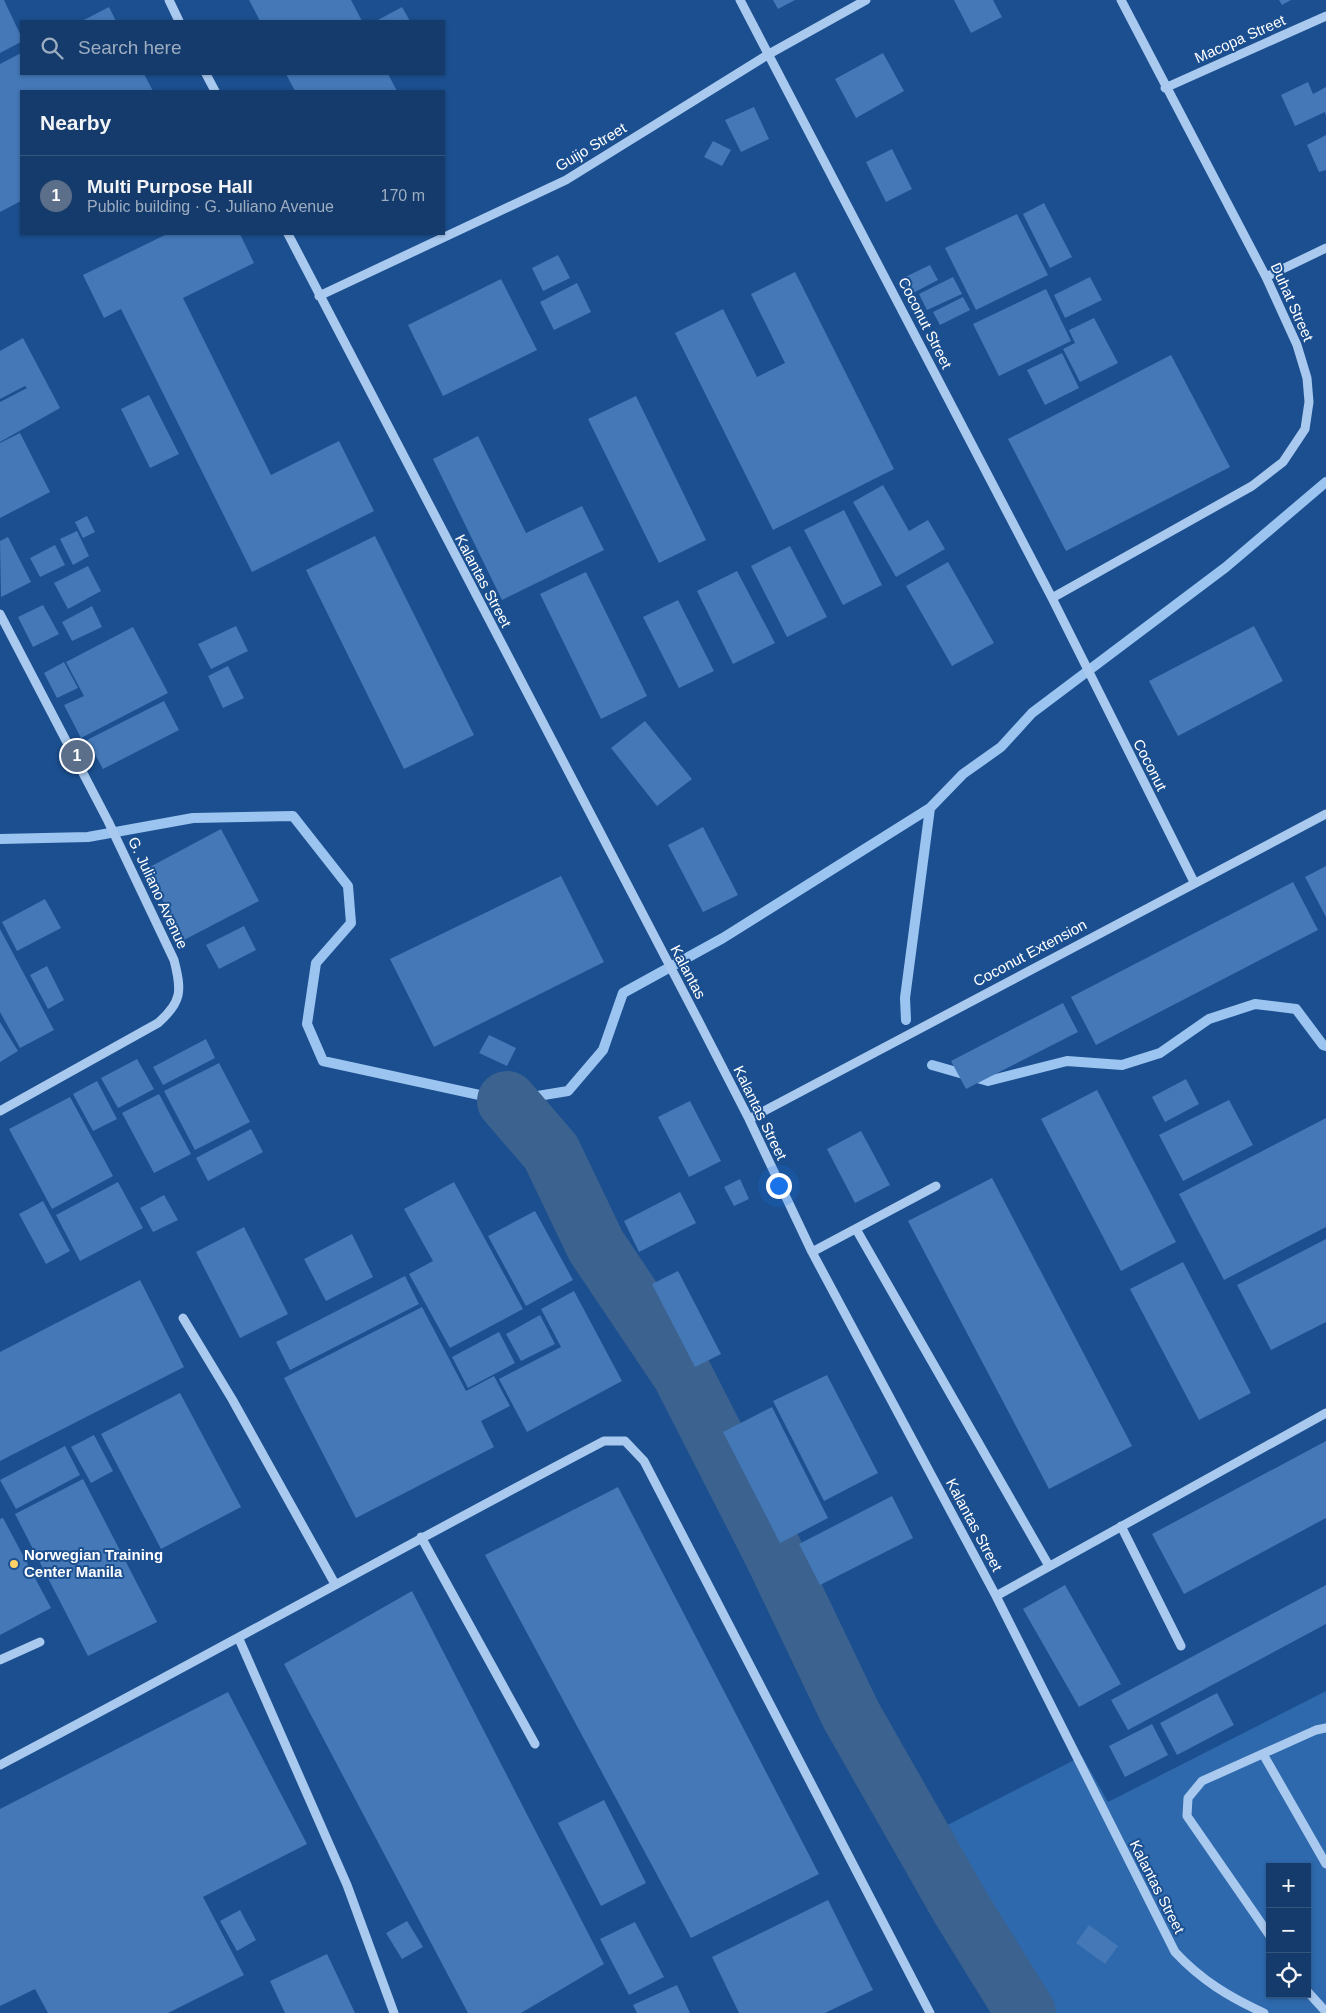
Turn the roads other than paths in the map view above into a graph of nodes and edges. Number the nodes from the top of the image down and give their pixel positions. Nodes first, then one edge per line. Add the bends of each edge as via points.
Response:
1 (169, 0) edge
2 (740, 0) edge
3 (866, 0) edge
4 (1121, 0) edge
5 (1326, 16) edge
6 (179, 20) edge
7 (769, 54) junction
8 (207, 75) edge
9 (1165, 88) junction
10 (214, 90) edge
11 (288, 235) edge
12 (1326, 248) edge
13 (1266, 277) junction
14 (319, 296) junction
15 (1052, 598) junction
16 (0, 614) edge
17 (1082, 660) joint
18 (1326, 814) edge
19 (1194, 882) junction
20 (656, 940) joint
21 (696, 1016) joint
22 (0, 1111) edge
23 (749, 1119) junction
24 (936, 1186) dead end
25 (856, 1229) junction
26 (812, 1252) junction
27 (183, 1318) dead end
28 (1326, 1413) edge
29 (1121, 1526) junction
30 (421, 1537) junction
31 (1049, 1566) junction
32 (335, 1584) junction
33 (996, 1596) junction
34 (239, 1639) junction
35 (40, 1642) dead end
36 (1181, 1646) dead end
37 (0, 1660) edge
38 (1326, 1728) edge
39 (535, 1744) dead end
40 (1263, 1754) junction
41 (0, 1765) edge
42 (1326, 1864) edge
43 (1266, 1930) edge
44 (1311, 1995) edge
45 (1326, 2012) edge
46 (394, 2013) edge
47 (930, 2013) edge
48 (1264, 2013) edge

1 - 6 street
2 - 7 street, Coconut Street
3 - 7 street, Guijo Street
4 - 9 street, Duhat Street
5 - 9 street, Macopa Street
7 - 14 street, Guijo Street via 566,180
7 - 15 street, Coconut Street
8 - 10 street
9 - 13 street, Duhat Street
11 - 14 street, Kalantas Street
12 - 13 street
13 - 15 street, Duhat Street via 1297,345 1307,378 1309,402 1305,429 1284,462 1252,486
14 - 20 street, Kalantas Street
15 - 17 street, Coconut Street
16 - 22 street, G. Juliano Avenue via 132,870 174,960 180,982 174,1008 158,1023
17 - 19 street, Coconut
18 - 19 street, Coconut Extension
19 - 23 street, Coconut Extension
20 - 21 street, Kalantas
21 - 23 street, Kalantas Street
23 - 26 street, Kalantas Street
24 - 25 street
25 - 26 street
25 - 31 street
26 - 33 street, Kalantas Street
27 - 32 street
28 - 29 street
29 - 31 street
29 - 36 street
30 - 32 street
30 - 39 street
30 - 47 street via 604,1442 625,1441 644,1461
31 - 33 street
32 - 34 street
33 - 48 street, Kalantas Street via 1175,1952 1196,1974 1227,1996
34 - 41 street
34 - 46 street via 347,1885
35 - 37 street
38 - 40 street
40 - 42 street
40 - 43 street via 1202,1781 1188,1798 1187,1816
44 - 45 street

